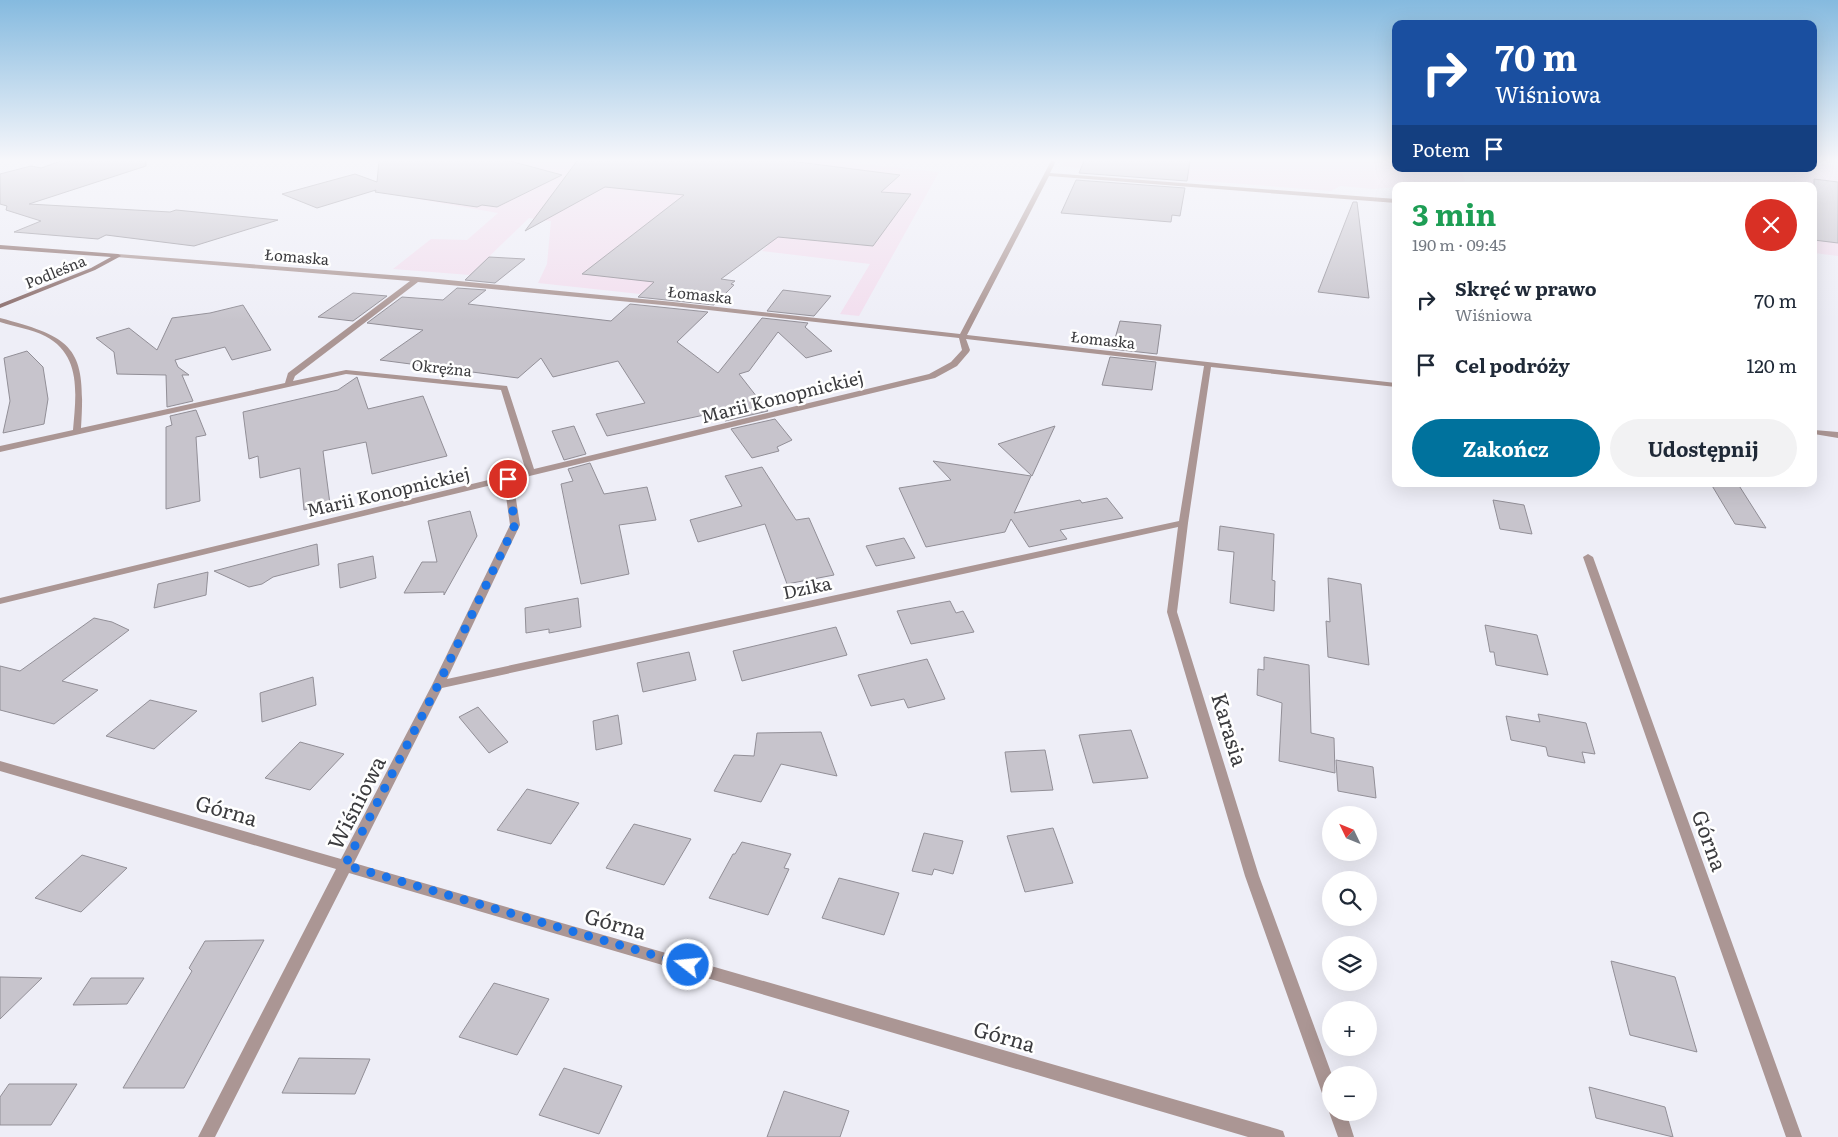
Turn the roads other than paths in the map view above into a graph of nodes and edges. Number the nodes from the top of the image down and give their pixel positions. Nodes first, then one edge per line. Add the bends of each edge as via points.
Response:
1 (1027, 214) edge
2 (0, 247) edge
3 (118, 256) junction
4 (417, 279) junction
5 (0, 306) edge
6 (0, 320) edge
7 (962, 337) junction
8 (1208, 364) junction
9 (288, 385) junction
10 (1392, 385) edge
11 (77, 432) junction
12 (1817, 432) edge
13 (1838, 435) edge
14 (0, 449) edge
15 (531, 474) junction
16 (508, 479) junction
17 (1183, 523) junction
18 (1588, 557) dead end
19 (0, 601) edge
20 (438, 685) junction
21 (0, 766) edge
22 (345, 865) junction
23 (1322, 1071) edge
24 (1340, 1121) edge
25 (206, 1137) edge
26 (1277, 1137) edge
27 (1346, 1137) edge
28 (1794, 1137) edge

1 - 7 street
2 - 3 street, Łomaska
3 - 4 street, Łomaska
3 - 5 street, Podleśna
4 - 7 street, Łomaska
4 - 9 street via 291,375
6 - 11 street via 50,335 68,351 76,365 79,394
7 - 8 street, Łomaska
7 - 15 street, Marii Konopnickiej via 966,350 954,364 932,376
8 - 10 street, Łomaska
8 - 17 street, Karasia
9 - 11 street, Okrężna
9 - 15 street, Okrężna via 346,372 504,388
11 - 14 street, Okrężna
12 - 13 street
15 - 16 street, Marii Konopnickiej
16 - 19 street, Marii Konopnickiej
16 - 20 street, Wiśniowa via 515,525
17 - 20 street, Dzika
17 - 23 street, Karasia via 1172,612 1252,876
18 - 28 street, Górna
20 - 22 street, Wiśniowa
21 - 22 street, Górna
22 - 25 street, Wiśniowa
22 - 26 street, Górna
24 - 27 street

